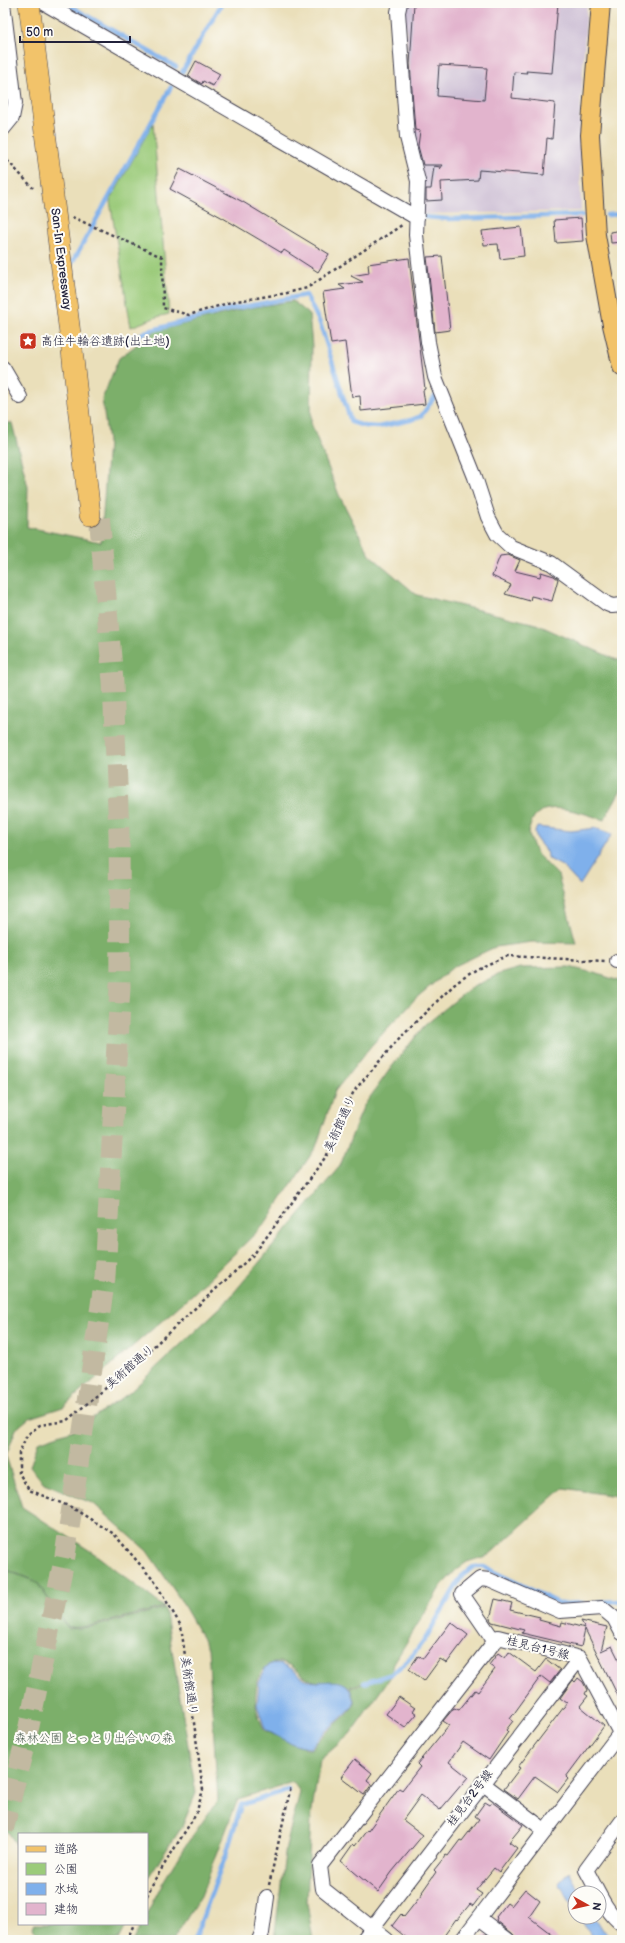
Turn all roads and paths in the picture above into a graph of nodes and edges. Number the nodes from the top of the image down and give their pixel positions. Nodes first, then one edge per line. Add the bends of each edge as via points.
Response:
1 (3, 3) edge
2 (29, 3) edge
3 (40, 3) edge
4 (44, 3) edge
5 (400, 3) edge
6 (601, 3) edge
7 (3, 129) edge
8 (3, 156) edge
9 (38, 192) dead end
10 (67, 214) dead end
11 (417, 218) junction
12 (76, 350) junction
13 (622, 367) edge
14 (3, 368) edge
15 (20, 397) dead end
16 (94, 514) tunnel mouth
17 (622, 605) edge
18 (620, 961) edge
19 (622, 1633) edge
20 (495, 1642) junction
21 (580, 1658) junction
22 (482, 1783) junction
23 (291, 1786) dead end
24 (622, 1820) edge
25 (546, 1831) junction
26 (148, 1894) edge
27 (267, 1897) joint
28 (479, 1918) junction
29 (622, 1924) edge
30 (134, 1925) edge
31 (372, 1928) junction
32 (127, 1940) edge
33 (259, 1940) edge
34 (363, 1940) edge
35 (387, 1940) edge
36 (462, 1940) edge
37 (508, 1940) edge

1 - 7 street via 15,103 12,118
2 - 12 highway, San-In Expressway, bridge
3 - 12 highway, San-In Expressway
4 - 11 street
5 - 11 street via 398,12 407,137 418,181
6 - 13 main road via 590,135 596,235
8 - 9 path
10 - 11 path via 162,257 163,308 189,315 231,302 307,288
11 - 17 street via 416,243 428,342 435,377 491,522 511,547 551,563 607,604
12 - 16 highway, San-In Expressway
14 - 15 street
18 - 26 path, 美術館通り via 507,956 477,969 456,983 401,1036 354,1091 327,1155 254,1254 130,1368 66,1421 40,1425 27,1436 19,1453 19,1473 29,1490 71,1506 114,1534 155,1582 181,1626 203,1790 196,1814
19 - 20 street via 614,1618 602,1608 560,1611 489,1580 480,1579 462,1594
20 - 21 street, 桂見台1号線 via 498,1637
20 - 31 street, 桂見台1号線 via 320,1866 323,1889
21 - 22 street, 桂見台2号線
21 - 25 street, 桂見台1号線 via 620,1733
22 - 25 street
22 - 31 street, 桂見台2号線
23 - 27 path
24 - 29 street via 586,1870 616,1920
25 - 28 street, 桂見台1号線
27 - 33 street
28 - 36 street, 桂見台1号線
28 - 37 street
30 - 32 path
31 - 34 street, 桂見台2号線
31 - 35 street, 桂見台1号線

